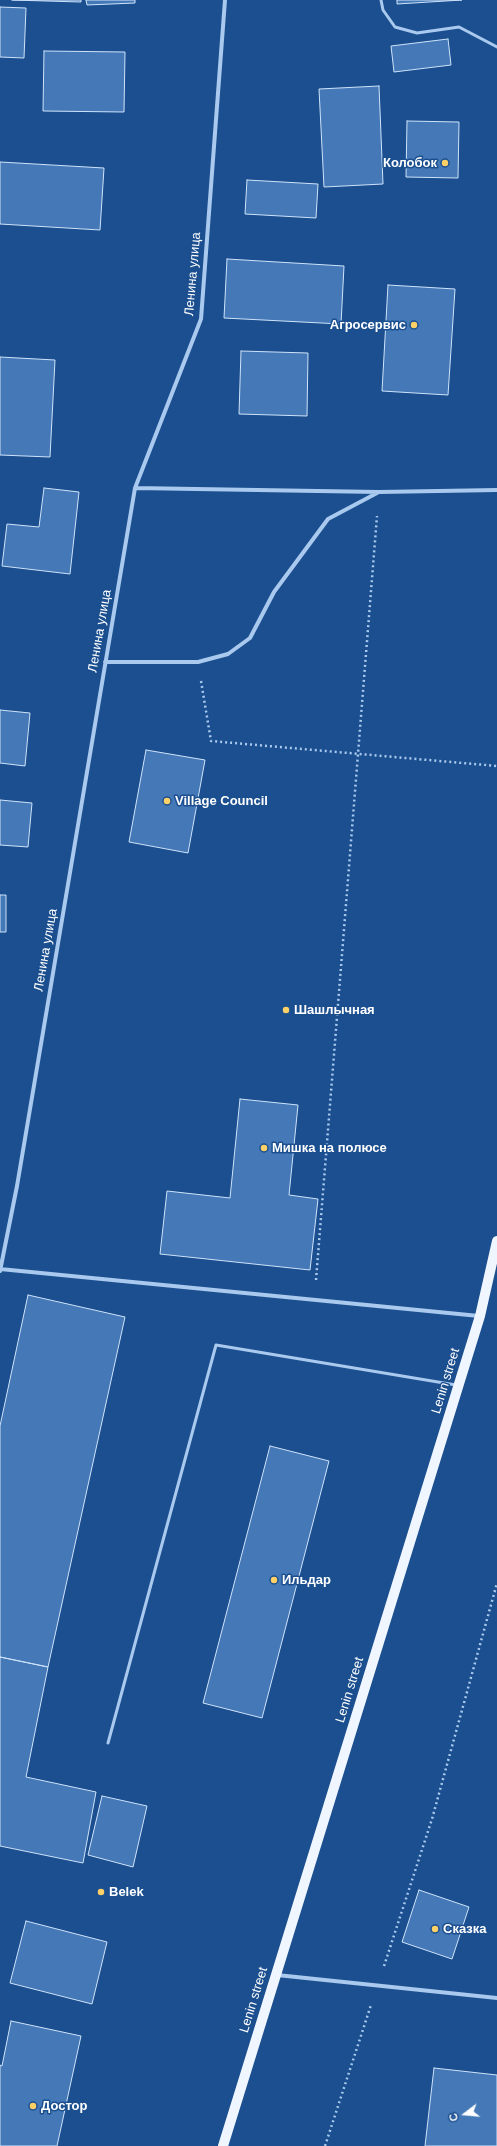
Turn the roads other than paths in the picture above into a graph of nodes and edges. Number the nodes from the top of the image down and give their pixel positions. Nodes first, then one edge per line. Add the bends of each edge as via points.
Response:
1 (225, 0) edge
2 (381, 0) edge
3 (497, 47) edge
4 (135, 488) junction
5 (497, 490) edge
6 (379, 492) junction
7 (105, 662) junction
8 (497, 1242) edge
9 (0, 1269) edge
10 (480, 1316) junction
11 (458, 1385) junction
12 (108, 1743) dead end
13 (276, 1975) junction
14 (497, 1998) edge
15 (223, 2146) edge

1 - 4 street, Ленина улица via 200,319
2 - 3 lane via 383,10 395,26 417,32 459,27
4 - 6 street
4 - 7 street, Ленина улица
5 - 6 street
6 - 7 street via 328,519 274,592 250,638 228,654 198,662
7 - 9 street, Ленина улица via 19,1171
8 - 10 main road, Lenin street
9 - 10 street
10 - 11 main road, Lenin street
11 - 12 lane via 216,1345
11 - 13 main road, Lenin street
13 - 14 street
13 - 15 main road, Lenin street

